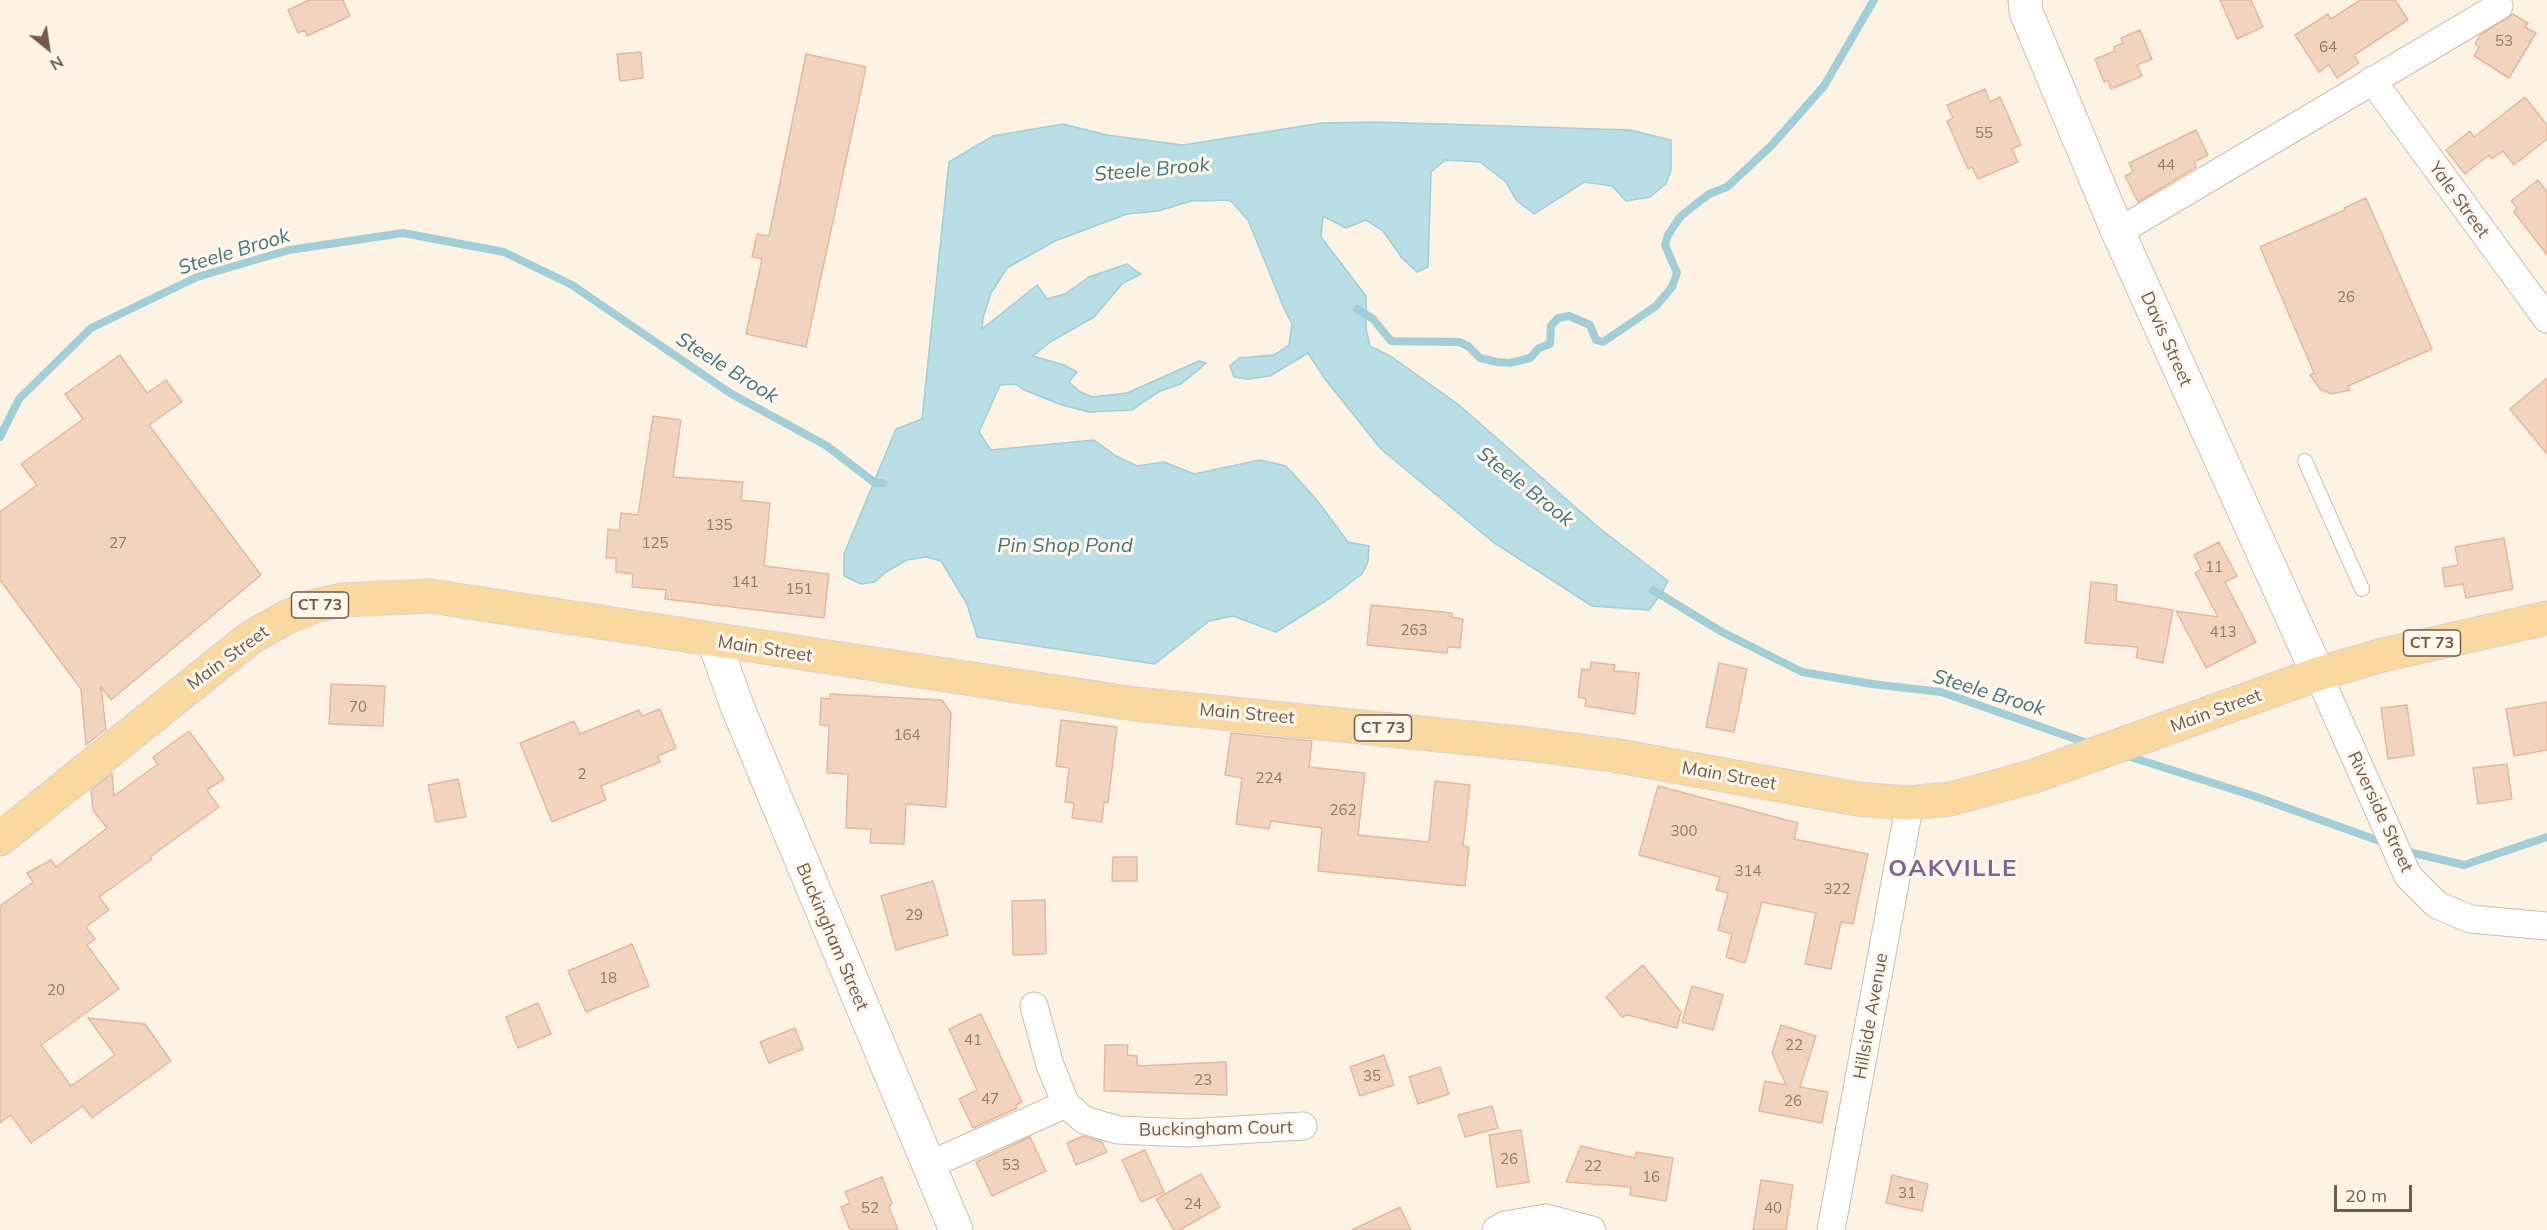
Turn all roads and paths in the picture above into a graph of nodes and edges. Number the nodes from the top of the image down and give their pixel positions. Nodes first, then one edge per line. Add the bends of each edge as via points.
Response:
1 (2025, 0) edge
2 (2499, 6) dead end
3 (2372, 80) junction
4 (2118, 232) junction
5 (2542, 304) edge
6 (2305, 461) dead end
7 (2362, 589) dead end
8 (2547, 618) edge
9 (714, 641) junction
10 (2318, 674) junction
11 (1910, 802) junction
12 (0, 839) edge
13 (2547, 926) edge
14 (1034, 1006) dead end
15 (1066, 1104) junction
16 (1303, 1126) dead end
17 (927, 1166) junction
18 (956, 1230) edge
19 (1496, 1230) edge
20 (1592, 1230) edge
21 (1831, 1230) edge

1 - 4 main road, Davis Street via 2026,12
2 - 3 street
3 - 4 street
3 - 5 street, Yale Street
4 - 10 main road, Davis Street
6 - 7 lane
8 - 10 main road, Main Street / CT 73
9 - 11 main road, Main Street / CT 73 via 1134,704 1602,753 1857,799
9 - 12 main road, Main Street / CT 73 via 430,596 342,600 315,606 250,638
9 - 17 main road, Buckingham Street via 736,706
10 - 11 main road, Main Street / CT 73 via 2048,771 1966,795
10 - 13 street, Riverside Street via 2408,876 2437,905 2470,919
11 - 21 street, Hillside Avenue
14 - 15 street via 1050,1065
15 - 16 street, Buckingham Court via 1084,1120 1118,1130 1187,1133
15 - 17 street
17 - 18 main road, Buckingham Street
19 - 20 street via 1546,1218

